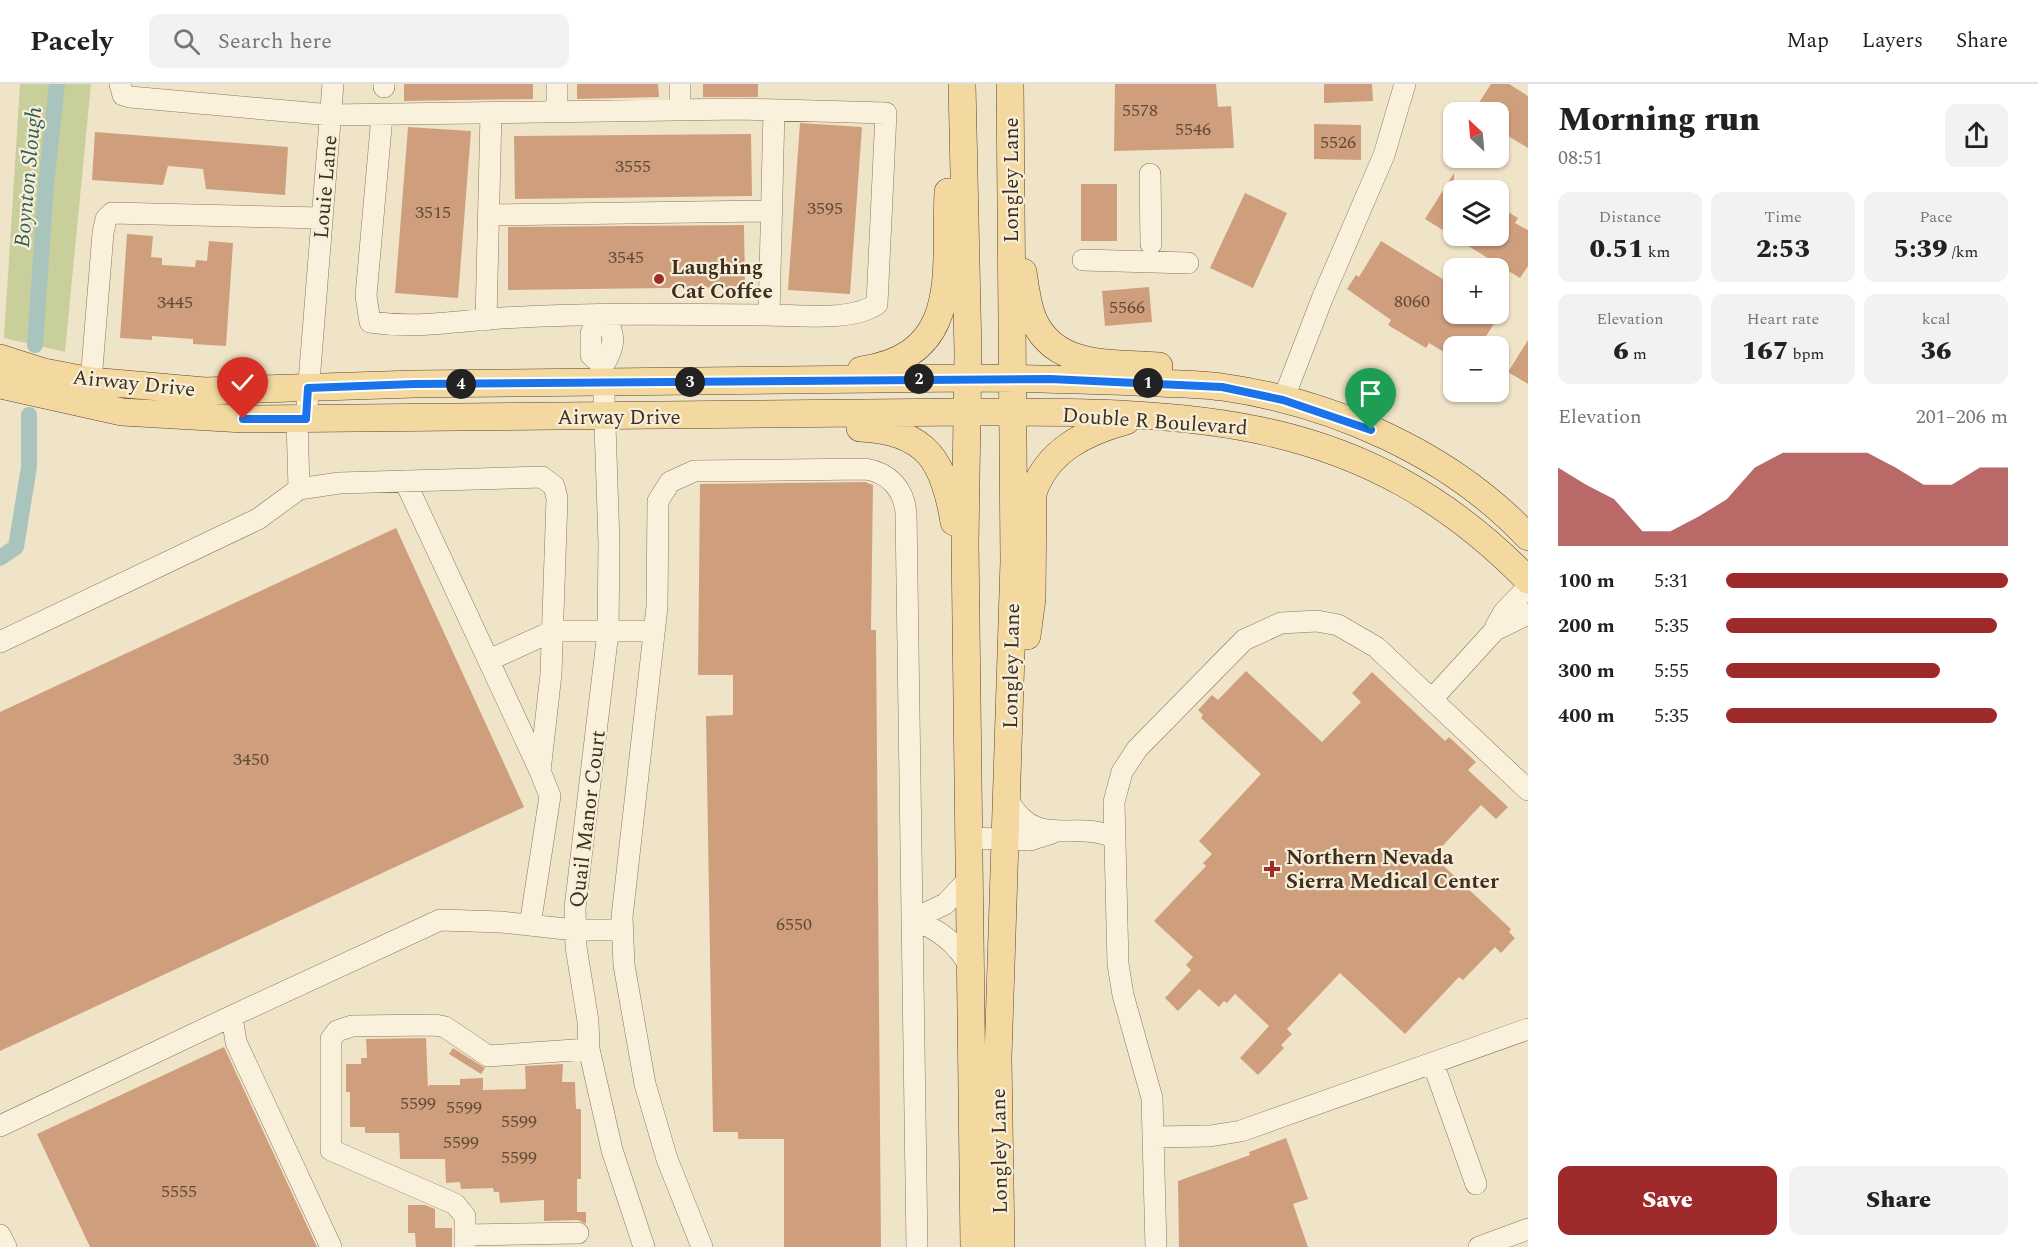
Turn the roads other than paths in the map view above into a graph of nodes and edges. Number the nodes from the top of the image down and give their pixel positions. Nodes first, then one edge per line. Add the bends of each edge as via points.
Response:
1 (120, 84) edge
2 (333, 84) edge
3 (557, 84) edge
4 (680, 84) edge
5 (961, 84) edge
6 (1010, 84) edge
7 (1405, 84) edge
8 (680, 110) junction
9 (774, 110) junction
10 (558, 111) junction
11 (491, 113) junction
12 (331, 115) junction
13 (382, 116) junction
14 (1150, 174) dead end
15 (1011, 208) junction
16 (772, 211) junction
17 (489, 215) junction
18 (322, 218) junction
19 (1151, 244) dead end
20 (1083, 260) dead end
21 (1188, 263) dead end
22 (769, 315) junction
23 (603, 316) junction
24 (486, 320) junction
25 (0, 358) edge
26 (603, 374) junction
27 (989, 378) junction
28 (91, 381) junction
29 (792, 381) junction
30 (0, 385) edge
31 (308, 388) junction
32 (1246, 392) junction
33 (1283, 400) junction
34 (989, 412) junction
35 (681, 416) junction
36 (604, 417) junction
37 (1158, 417) junction
38 (302, 419) junction
39 (405, 481) junction
40 (299, 489) junction
41 (1528, 537) edge
42 (1528, 580) edge
43 (1528, 587) edge
44 (967, 600) junction
45 (1528, 614) edge
46 (1495, 630) junction
47 (553, 631) junction
48 (654, 631) junction
49 (608, 632) junction
50 (0, 642) edge
51 (489, 660) junction
52 (1011, 695) junction
53 (1432, 699) junction
54 (540, 771) junction
55 (1528, 790) edge
56 (1008, 800) junction
57 (1055, 832) junction
58 (969, 838) junction
59 (1115, 838) junction
60 (1006, 839) junction
61 (969, 879) junction
62 (912, 920) junction
63 (530, 926) junction
64 (575, 930) junction
65 (622, 930) junction
66 (970, 967) junction
67 (232, 1016) junction
68 (1528, 1029) edge
69 (589, 1049) junction
70 (1433, 1063) junction
71 (0, 1125) edge
72 (1155, 1137) junction
73 (1476, 1184) dead end
74 (1528, 1229) edge
75 (578, 1233) dead end
76 (0, 1235) edge
77 (465, 1241) edge
78 (6, 1247) edge
79 (332, 1247) edge
80 (644, 1247) edge
81 (702, 1247) edge
82 (917, 1247) edge
83 (974, 1247) edge
84 (1001, 1247) edge
85 (1156, 1247) edge
86 (1479, 1247) edge

1 - 12 street via 123,95 130,98
2 - 12 street, Louie Lane
3 - 10 street
4 - 8 street
5 - 27 main road, Longley Lane
5 - 29 main road via 953,104 944,291 941,315 933,330 921,345 894,362
6 - 15 main road, Longley Lane
7 - 33 street via 1384,155
8 - 9 street
8 - 10 street
9 - 16 street
9 - 22 street via 886,113 877,304 865,312
10 - 11 street
11 - 13 street
11 - 17 street
12 - 13 street
12 - 18 street, Louie Lane
13 - 24 street via 366,296 370,322 403,327
14 - 19 street
15 - 27 main road, Longley Lane
15 - 32 main road via 1031,313 1052,346 1080,360 1183,367
16 - 17 street
16 - 22 street
17 - 24 street
18 - 28 street via 112,213 106,219 103,233
18 - 31 street, Louie Lane
20 - 21 street
22 - 23 street
23 - 24 street
23 - 26 street via 613,328 612,353
25 - 28 main road, Airway Drive
26 - 29 main road, Airway Drive
26 - 31 main road, Airway Drive
26 - 36 street, Quail Manor Court
27 - 29 main road, Airway Drive
27 - 32 main road, Double R Boulevard via 1194,385
27 - 34 main road, Longley Lane
27 - 34 main road, Longley Lane
28 - 31 main road, Airway Drive via 205,391
30 - 38 main road, Airway Drive via 122,412
31 - 38 street, Louie Lane
32 - 33 main road, Double R Boulevard
33 - 41 main road, Double R Boulevard via 1371,430 1426,458 1476,492
34 - 35 main road, Airway Drive
34 - 37 main road, Double R Boulevard
34 - 44 main road, Longley Lane
34 - 52 main road, Longley Lane via 1014,561
35 - 36 main road, Airway Drive
35 - 44 main road via 731,430 882,430 901,434 916,443 942,470
36 - 38 main road, Airway Drive
36 - 49 street, Quail Manor Court
37 - 42 main road, Double R Boulevard via 1249,426 1363,461 1440,504 1489,542
37 - 52 main road via 1127,420 1089,434 1060,451 1039,477 1033,493 1032,599 1026,647
38 - 40 street, Louie Lane
39 - 40 street
39 - 47 street via 542,477 554,486 557,498
39 - 51 street
40 - 50 street via 258,519
43 - 46 street via 1504,612
44 - 58 main road, Longley Lane
45 - 46 street
46 - 53 street
47 - 49 street
47 - 51 street
47 - 54 street
48 - 49 street
48 - 62 street via 658,501 677,476 694,471 866,469 894,482 903,496 906,513
48 - 65 street
49 - 64 street, Quail Manor Court
51 - 54 street
52 - 56 main road, Longley Lane
53 - 55 street
53 - 59 street via 1376,647 1338,625 1306,620 1268,627 1234,648 1132,756 1116,791
54 - 63 street via 550,796
56 - 57 street via 1028,824
56 - 60 main road, Longley Lane
57 - 59 street via 1098,831
57 - 60 street via 1036,839
58 - 60 street
58 - 61 main road, Longley Lane
59 - 72 street via 1118,973 1151,1092
60 - 84 main road, Longley Lane via 998,1068
61 - 62 street via 945,904
61 - 66 main road, Longley Lane
62 - 66 street via 949,939
62 - 82 street
63 - 64 street
63 - 67 street via 441,920
64 - 65 street
64 - 69 street, Quail Manor Court
65 - 81 street via 624,965 653,1118
66 - 83 main road, Longley Lane
67 - 71 street
67 - 79 street via 236,1042
68 - 70 street
69 - 77 street via 488,1056 445,1027 435,1025 352,1026 337,1031 331,1039 331,1150 455,1204 465,1216
69 - 80 street, Quail Manor Court via 612,1150
70 - 72 street via 1241,1131
70 - 73 street
72 - 85 street
74 - 86 street
75 - 77 street
76 - 78 street

